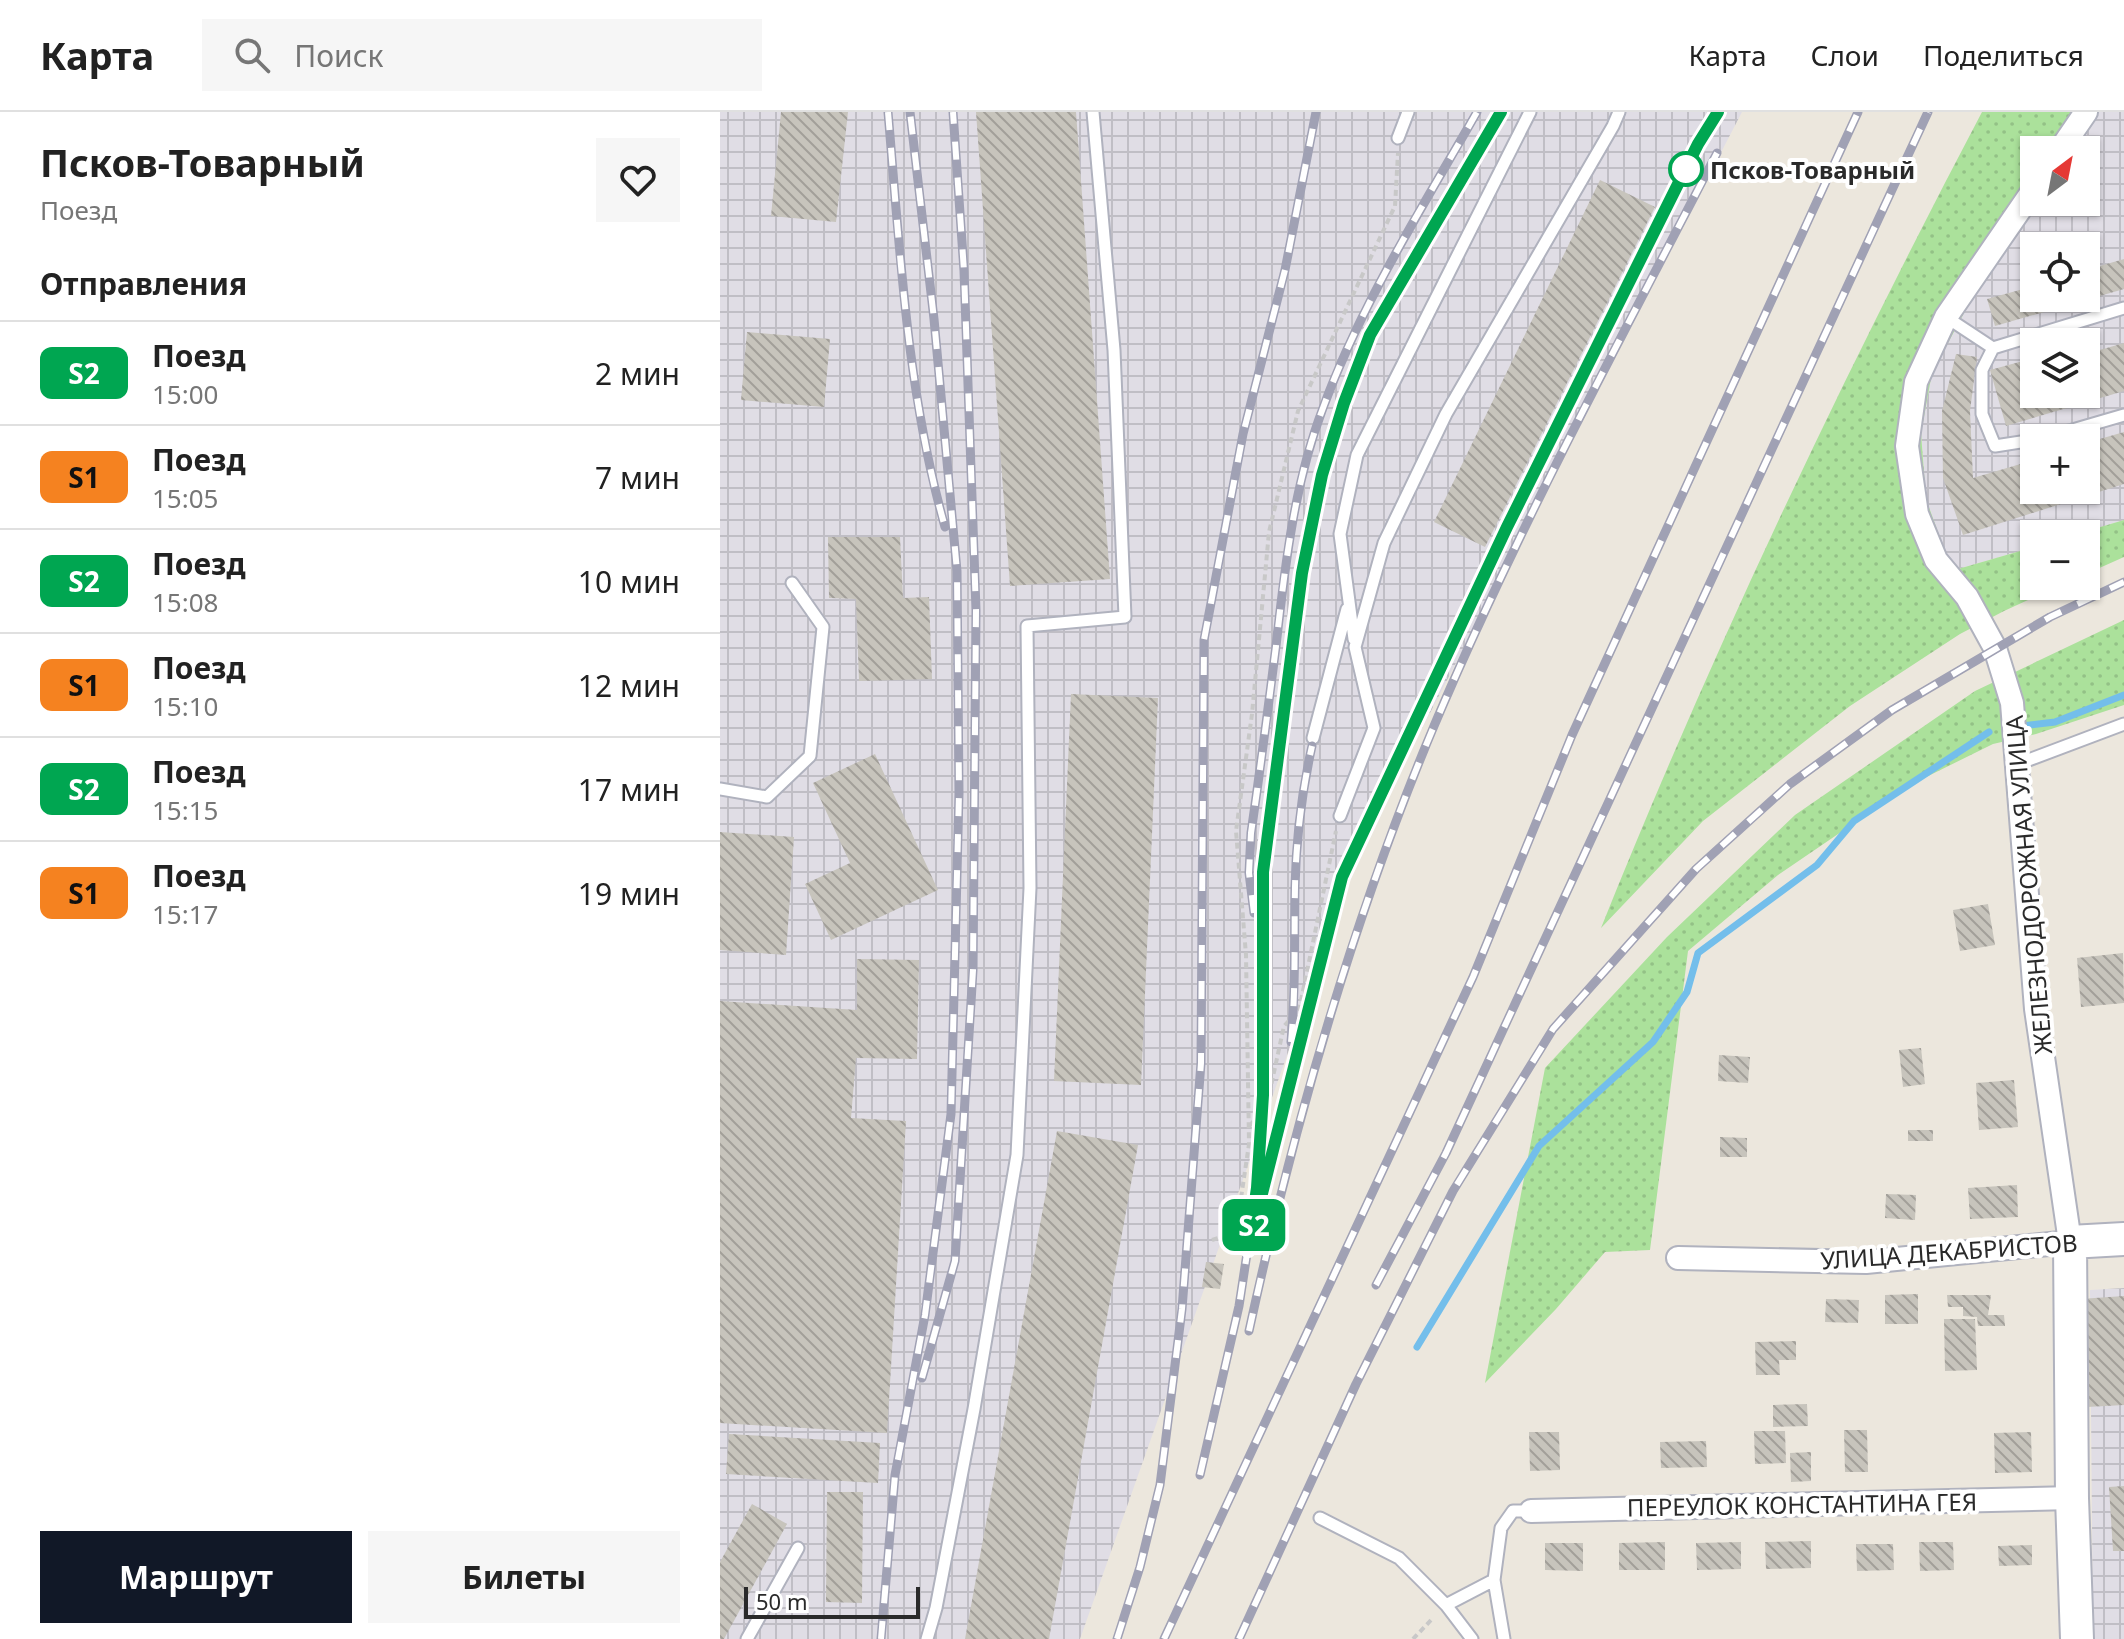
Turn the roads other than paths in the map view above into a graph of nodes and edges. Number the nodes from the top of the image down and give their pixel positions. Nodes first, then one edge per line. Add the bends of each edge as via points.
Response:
1 (1093, 112) edge
2 (1408, 112) edge
3 (1530, 112) edge
4 (1619, 112) edge
5 (2086, 112) edge
6 (2070, 136) edge
7 (1398, 138) road end
8 (2020, 209) edge
9 (2124, 308) edge
10 (1946, 317) junction
11 (1993, 348) junction
12 (2124, 415) edge
13 (2093, 424) edge
14 (2020, 442) edge
15 (792, 583) dead end
16 (1349, 601) junction
17 (1355, 647) junction
18 (2124, 724) edge
19 (1313, 738) dead end
20 (2018, 764) junction
21 (720, 789) edge
22 (1340, 816) road end
23 (2124, 1239) edge
24 (2070, 1242) junction
25 (1678, 1258) dead end
26 (2072, 1498) junction
27 (1531, 1511) joint
28 (1320, 1518) dead end
29 (798, 1548) dead end
30 (1494, 1580) junction
31 (1446, 1605) junction
32 (747, 1639) edge
33 (927, 1639) edge
34 (1472, 1639) edge
35 (1504, 1639) edge
36 (2077, 1639) edge

1 - 33 lane via 1114,350 1125,617 1027,626 1030,888 1017,1155
2 - 7 lane
3 - 16 lane via 1357,455 1340,534
4 - 17 lane via 1446,414 1384,543
5 - 6 street
8 - 10 street, ЖЕЛЕЗНОДОРОЖНАЯ УЛИЦА
9 - 11 lane
10 - 11 lane
10 - 20 street, ЖЕЛЕЗНОДОРОЖНАЯ УЛИЦА via 1916,382 1907,446 1917,514 1936,560 1967,597 1995,648 2012,703
11 - 14 lane via 1982,370 1982,414 1995,446
12 - 13 lane
15 - 21 lane via 823,627 810,756 767,797
16 - 17 lane
16 - 19 lane
17 - 22 lane via 1374,728
18 - 20 lane
20 - 24 street, ЖЕЛЕЗНОДОРОЖНАЯ УЛИЦА via 2036,1009
23 - 24 street, УЛИЦА ДЕКАБРИСТОВ
24 - 25 street, УЛИЦА ДЕКАБРИСТОВ via 1866,1262
24 - 26 street, ЖЕЛЕЗНОДОРОЖНАЯ УЛИЦА
26 - 27 street, ПЕРЕУЛОК КОНСТАНТИНА ГЕЯ
26 - 36 street, ЖЕЛЕЗНОДОРОЖНАЯ УЛИЦА
27 - 30 lane via 1513,1511 1501,1528
28 - 31 lane via 1399,1558
29 - 32 lane
30 - 31 lane
30 - 35 lane
31 - 34 lane

